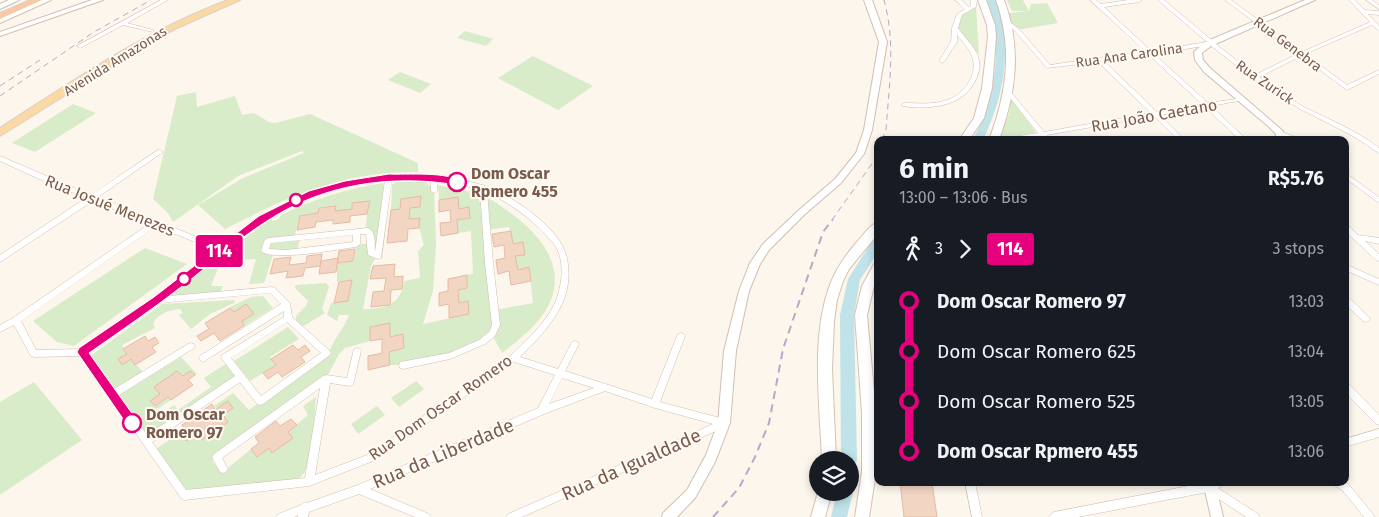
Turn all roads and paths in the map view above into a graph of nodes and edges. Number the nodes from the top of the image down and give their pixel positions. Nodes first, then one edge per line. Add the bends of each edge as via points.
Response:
1 (15, 0) edge
2 (27, 0) edge
3 (38, 0) edge
4 (47, 0) edge
5 (99, 0) edge
6 (165, 0) edge
7 (221, 0) edge
8 (236, 0) edge
9 (868, 0) edge
10 (958, 0) edge
11 (974, 0) edge
12 (982, 0) edge
13 (1000, 0) edge
14 (1092, 0) edge
15 (1139, 0) edge
16 (1160, 0) edge
17 (1228, 0) edge
18 (1311, 0) edge
19 (1352, 0) edge
20 (1368, 0) edge
21 (1301, 2) edge
22 (0, 6) edge
23 (1099, 6) junction
24 (1379, 7) edge
25 (969, 9) junction
26 (0, 12) edge
27 (1363, 12) junction
28 (1379, 13) edge
29 (0, 16) edge
30 (0, 21) edge
31 (1260, 22) junction
32 (122, 23) junction
33 (1372, 23) junction
34 (1009, 24) junction
35 (955, 28) junction
36 (1379, 29) edge
37 (151, 31) junction
38 (0, 34) edge
39 (1209, 43) junction
40 (80, 46) dead end
41 (1149, 52) junction
42 (975, 54) junction
43 (1301, 54) junction
44 (990, 60) junction
45 (1100, 60) junction
46 (942, 61) dead end
47 (1379, 72) edge
48 (1255, 77) junction
49 (1009, 93) junction
50 (1242, 99) junction
51 (904, 105) dead end
52 (1208, 106) junction
53 (1155, 115) junction
54 (0, 126) edge
55 (0, 133) edge
56 (1041, 133) junction
57 (967, 136) edge
58 (996, 136) edge
59 (1026, 136) edge
60 (1044, 136) edge
61 (1178, 136) edge
62 (1240, 136) edge
63 (1279, 136) edge
64 (1379, 151) edge
65 (160, 152) dead end
66 (0, 158) edge
67 (389, 178) junction
68 (434, 178) junction
69 (1349, 178) edge
70 (483, 188) junction
71 (434, 191) dead end
72 (95, 197) junction
73 (1379, 202) edge
74 (277, 210) junction
75 (274, 221) dead end
76 (155, 223) junction
77 (874, 230) edge
78 (1349, 231) edge
79 (357, 232) junction
80 (1356, 237) junction
81 (1379, 241) edge
82 (221, 250) junction
83 (1379, 258) edge
84 (0, 259) edge
85 (1349, 269) edge
86 (874, 275) edge
87 (1379, 282) edge
88 (158, 300) junction
89 (1349, 303) edge
90 (287, 304) junction
91 (288, 318) junction
92 (1366, 319) dead end
93 (16, 320) junction
94 (0, 329) edge
95 (681, 336) dead end
96 (575, 344) dead end
97 (192, 346) dead end
98 (357, 351) dead end
99 (83, 352) junction
100 (203, 358) dead end
101 (513, 358) junction
102 (403, 365) dead end
103 (560, 373) junction
104 (241, 376) junction
105 (326, 378) junction
106 (604, 388) junction
107 (1349, 390) edge
108 (112, 395) junction
109 (655, 404) junction
110 (541, 411) junction
111 (1379, 421) edge
112 (724, 423) junction
113 (1379, 433) edge
114 (145, 441) junction
115 (1349, 442) edge
116 (829, 451) edge
117 (223, 469) dead end
118 (309, 482) junction
119 (971, 486) edge
120 (1201, 486) edge
121 (1211, 486) edge
122 (1214, 486) edge
123 (1343, 486) edge
124 (359, 489) junction
125 (822, 501) edge
126 (304, 512) edge
127 (280, 517) edge
128 (426, 517) edge
129 (511, 517) edge
130 (668, 517) edge
131 (818, 517) edge
132 (862, 517) edge
133 (977, 517) edge
134 (1054, 517) edge
135 (1217, 517) edge
136 (1255, 517) edge
137 (1370, 517) edge

1 - 22 street
2 - 26 highway
3 - 29 highway
4 - 30 main road
5 - 38 street
6 - 32 street
7 - 37 main road, Avenida Amazonas
8 - 55 main road, Avenida Amazonas via 201,12 144,41
9 - 112 street via 883,42 865,141 856,161 838,181 766,247 755,263 747,280 730,351
10 - 25 street
11 - 25 street via 974,6
12 - 44 main road via 990,25
13 - 34 main road
14 - 23 street
15 - 23 street
16 - 39 street, Rua Zurick
17 - 31 street, Rua Genebra
18 - 21 street
19 - 27 street
20 - 24 street
21 - 31 street
23 - 41 street
25 - 35 street via 960,14
27 - 28 street
27 - 33 street
31 - 39 street
31 - 43 street, Rua Genebra
32 - 37 street
32 - 40 street
33 - 36 street
33 - 43 street
34 - 45 street, Rua Ana Carolina via 1050,67
34 - 49 main road
35 - 42 street
35 - 46 street via 954,42
37 - 54 main road, Avenida Amazonas
39 - 41 street, Rua Ana Carolina
39 - 48 street, Rua Zurick
39 - 50 street via 1198,52 1199,60
41 - 45 street, Rua Ana Carolina
41 - 52 street
42 - 44 street
42 - 51 street via 976,73 967,91 953,101
43 - 47 street, Rua Genebra via 1347,88
43 - 48 street
44 - 57 main road via 979,118
45 - 53 street
48 - 64 street, Rua Zurick via 1281,96 1362,138
49 - 56 street
49 - 58 main road
50 - 52 street, Rua João Caetano
50 - 63 street
52 - 53 street, Rua João Caetano
52 - 62 street
53 - 56 street, Rua João Caetano
53 - 61 street
56 - 59 street, Rua João Caetano
56 - 60 street
65 - 72 street
66 - 72 street, Rua Josué Menezes
67 - 68 street, Rua Dom Oscar Romero
67 - 74 street, Rua Dom Oscar Romero via 345,184
67 - 79 street via 378,256 371,253 370,232
68 - 70 street, Rua Dom Oscar Romero
68 - 71 street
69 - 73 street
70 - 101 street, Rua Dom Oscar Romero via 536,220 559,245 566,272 556,311 534,339
70 - 102 street, Rua Dom Oscar Romero via 496,318 492,334 450,356
72 - 76 street, Rua Josué Menezes
72 - 84 street
74 - 75 street
74 - 82 street, Rua Dom Oscar Romero
76 - 82 street, Rua Josué Menezes
76 - 93 street
77 - 116 main road via 853,254 830,299 826,345
78 - 80 street
79 - 79 street via 356,244 286,253 265,251 268,241
80 - 81 street
80 - 83 street
82 - 88 street, Rua Dom Oscar Romero
85 - 87 street
86 - 132 main road via 861,315 869,423 869,472
88 - 90 street via 272,290
88 - 99 street, Rua Dom Oscar Romero
89 - 92 street
90 - 91 street
90 - 100 street
91 - 104 street via 225,357
91 - 104 street via 328,353 260,401
93 - 94 street
93 - 99 street via 34,354
95 - 109 street
96 - 103 street
97 - 108 street
98 - 105 street via 350,382
99 - 108 street, Rua Dom Oscar Romero
101 - 103 street
101 - 118 street, Rua Dom Oscar Romero via 370,458
103 - 106 street
103 - 110 street
104 - 114 street
105 - 117 street via 217,457
105 - 118 street
106 - 109 street
106 - 110 street, Rua da Liberdade
107 - 111 street
108 - 114 street, Rua Dom Oscar Romero
109 - 112 street
110 - 124 street, Rua da Liberdade
112 - 129 street, Rua da Igualdade
112 - 130 street via 711,458 691,494
113 - 115 street
114 - 118 street, Rua Dom Oscar Romero via 184,495
119 - 133 street
120 - 134 street
121 - 135 street
122 - 136 street
123 - 137 street
124 - 126 street, Rua da Liberdade
124 - 128 street
125 - 131 main road
126 - 127 street, Rua da Liberdade

